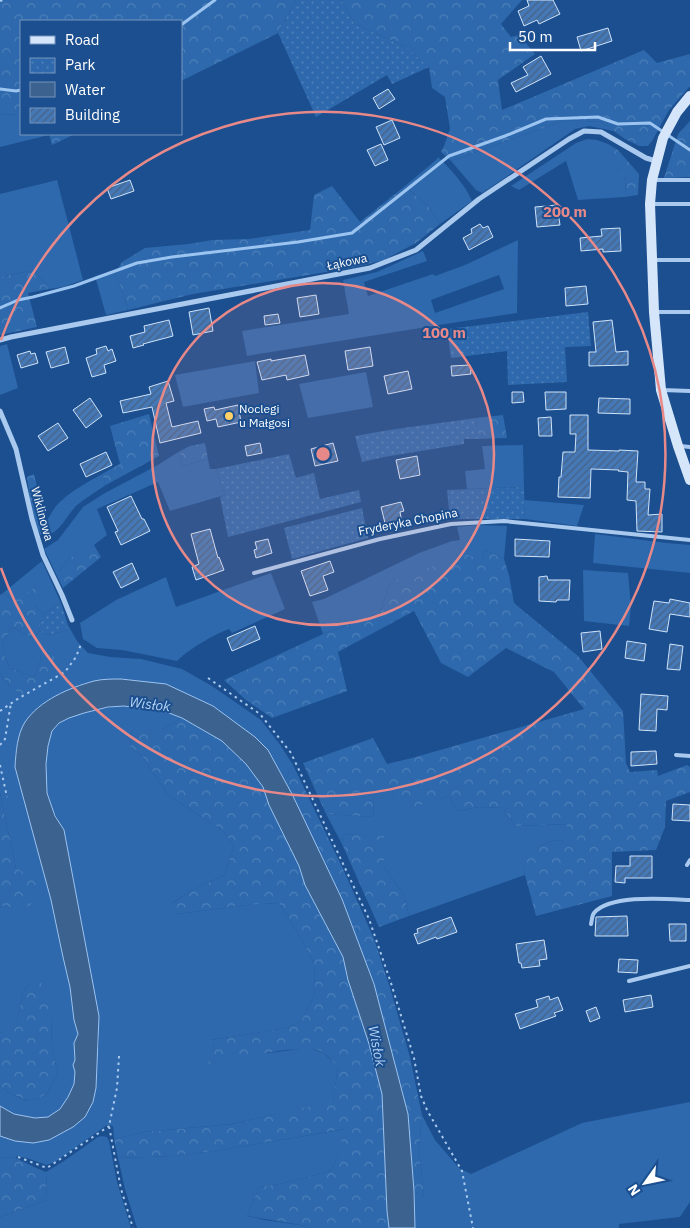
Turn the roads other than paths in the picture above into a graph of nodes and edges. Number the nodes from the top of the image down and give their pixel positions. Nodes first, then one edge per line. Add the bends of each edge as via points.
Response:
1 (690, 96) edge
2 (656, 161) junction
3 (652, 180) junction
4 (690, 180) edge
5 (650, 204) junction
6 (690, 204) edge
7 (652, 260) junction
8 (690, 260) edge
9 (654, 312) junction
10 (690, 312) edge
11 (0, 340) edge
12 (661, 390) junction
13 (690, 391) edge
14 (0, 411) edge
15 (678, 446) junction
16 (690, 447) edge
17 (690, 480) edge
18 (690, 540) edge
19 (254, 573) dead end
20 (72, 620) dead end
21 (676, 755) dead end
22 (690, 756) edge
23 (690, 860) edge
24 (687, 865) dead end
25 (690, 900) edge
26 (591, 924) dead end
27 (690, 966) edge
28 (629, 981) dead end

1 - 2 street via 677,112
2 - 3 street
2 - 11 street, Łąkowa via 601,132 584,131 479,199 416,250 370,268
3 - 4 lane
3 - 5 street
5 - 6 lane
5 - 7 street
7 - 8 lane
7 - 9 street
9 - 10 lane
9 - 12 street
12 - 13 lane
12 - 15 street
14 - 20 street, Wiklinowa via 16,449 43,555
15 - 16 lane
15 - 17 street
18 - 19 lane, Fryderyka Chopina via 504,522 451,524 380,539
21 - 22 lane
23 - 24 lane
25 - 26 lane via 647,898 619,901 600,908 593,914
27 - 28 lane

